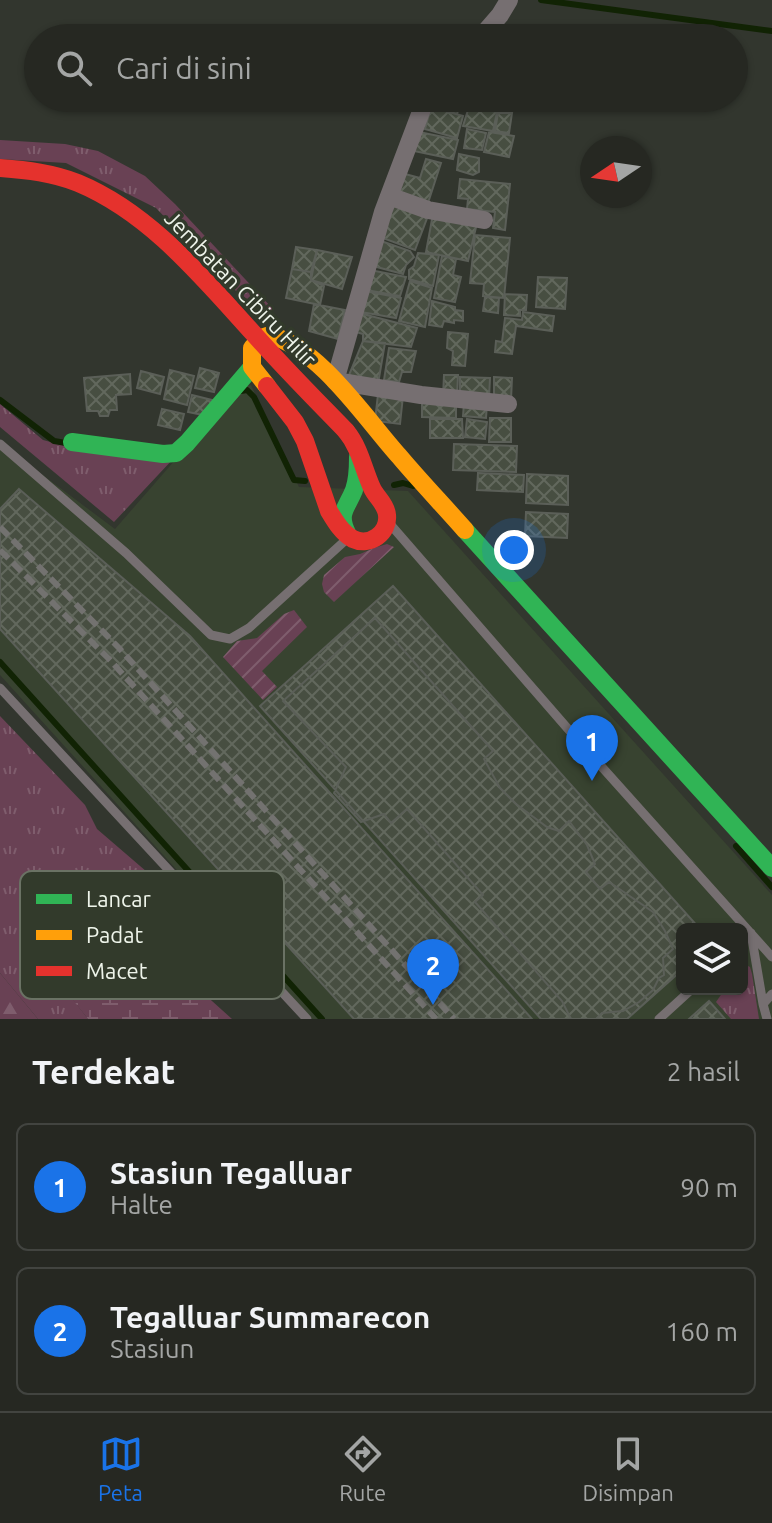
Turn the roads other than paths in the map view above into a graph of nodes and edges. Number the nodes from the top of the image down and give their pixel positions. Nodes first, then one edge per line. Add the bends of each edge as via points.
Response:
1 (508, 2) edge
2 (492, 24) edge
3 (421, 112) edge
4 (0, 168) edge
5 (389, 196) junction
6 (484, 220) dead end
7 (252, 367) junction
8 (335, 381) junction
9 (508, 404) dead end
10 (352, 439) junction
11 (72, 442) dead end
12 (0, 444) edge
13 (325, 498) junction
14 (348, 502) junction
15 (384, 512) junction
16 (348, 535) junction
17 (0, 688) edge
18 (772, 868) edge
19 (170, 871) edge
20 (751, 933) junction
21 (748, 936) edge
22 (772, 957) edge
23 (284, 994) edge
24 (772, 994) edge
25 (685, 995) edge
26 (763, 1004) junction
27 (307, 1019) edge
28 (659, 1019) edge
29 (767, 1019) edge

1 - 2 street
3 - 5 street
4 - 10 street, Jembatan Cibiru Hilir, bridge via 55,175 120,204 144,222 187,259
5 - 6 street via 428,210
5 - 8 street
7 - 8 street via 252,348 270,335 304,352
7 - 11 street via 176,453
7 - 13 street via 295,422
8 - 9 street
8 - 18 street
10 - 14 street via 358,470
10 - 15 street
12 - 16 lane via 211,635 230,639 249,628
13 - 14 street via 332,504
13 - 16 street via 334,521
14 - 15 street via 368,495
14 - 16 street via 341,519
15 - 16 street via 382,533 376,538 361,541
15 - 20 lane
17 - 19 lane
20 - 21 lane
20 - 22 lane
20 - 26 lane
23 - 27 lane
24 - 26 lane
25 - 28 lane
26 - 29 lane

